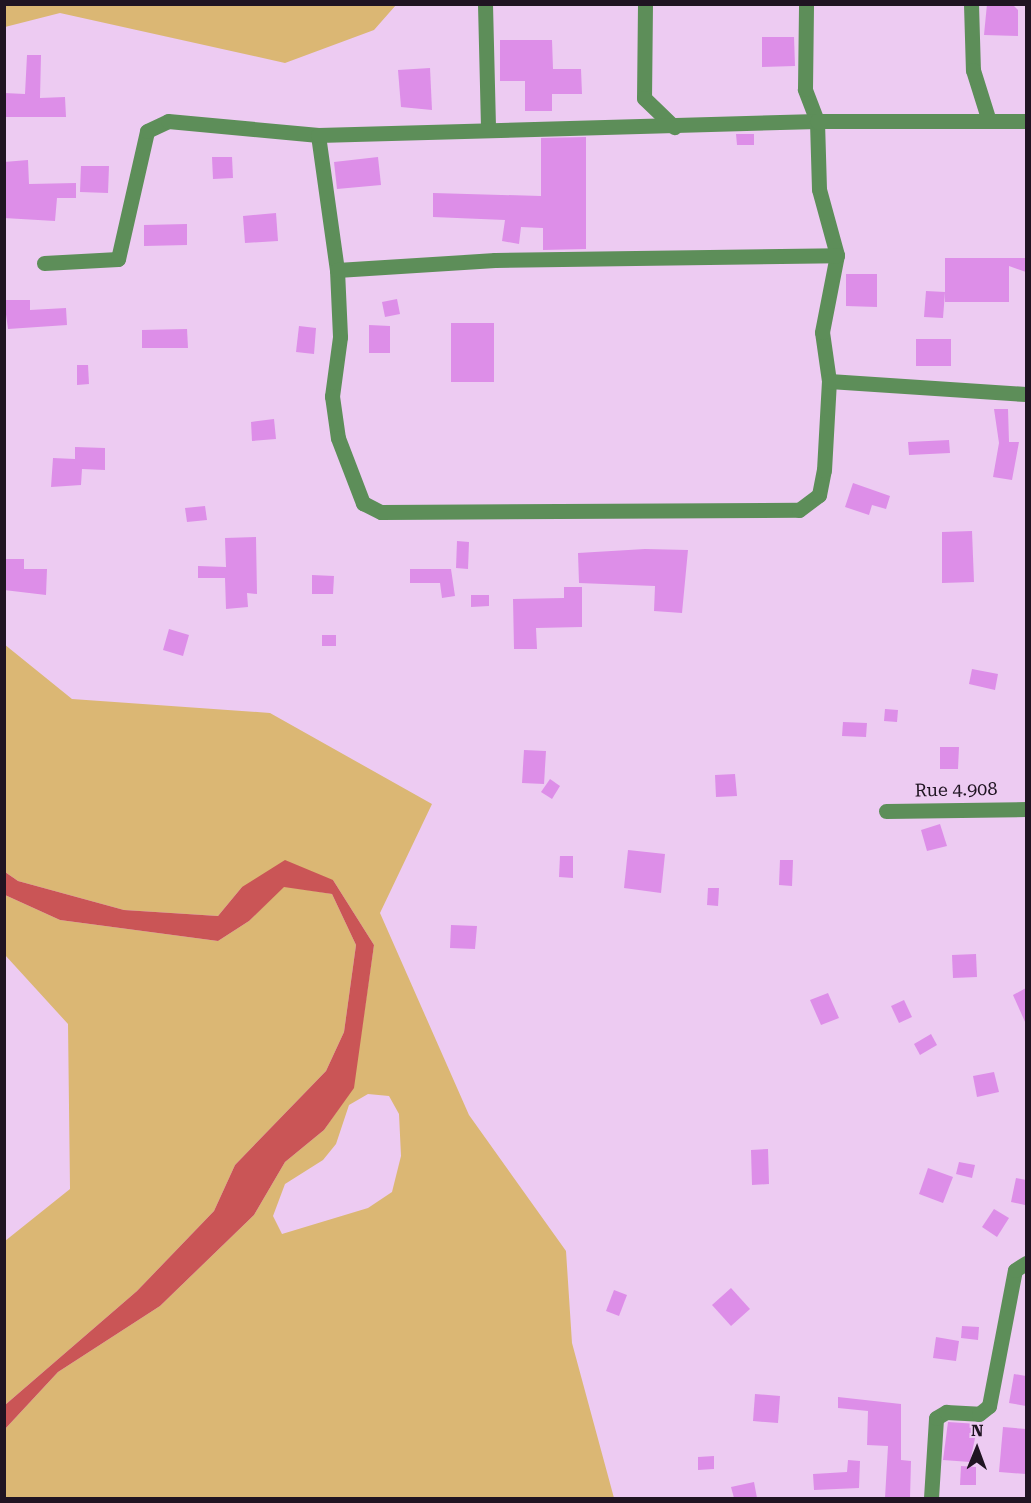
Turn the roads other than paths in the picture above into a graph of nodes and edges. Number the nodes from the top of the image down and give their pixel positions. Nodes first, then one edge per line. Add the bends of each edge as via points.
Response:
1 (485, 4) edge
2 (645, 4) edge
3 (806, 4) edge
4 (971, 4) edge
5 (988, 118) junction
6 (817, 121) junction
7 (1026, 121) edge
8 (674, 127) junction
9 (488, 130) junction
10 (318, 135) junction
11 (837, 255) junction
12 (45, 263) dead end
13 (338, 270) junction
14 (829, 381) junction
15 (1026, 394) edge
16 (1026, 809) edge
17 (886, 811) dead end
18 (1026, 1263) edge
19 (931, 1498) edge

1 - 9 street
2 - 8 street via 644,98
3 - 6 street via 805,89
4 - 5 street via 973,70
5 - 6 street
5 - 7 street
6 - 8 street
6 - 11 street via 819,189
8 - 9 street
9 - 10 street
10 - 12 street via 155,124 147,132 117,259
10 - 13 street
11 - 13 street via 495,260
11 - 14 street via 822,332
13 - 14 street via 340,337 332,396 338,438 355,490 363,503 381,512 799,510 819,495
14 - 15 street
16 - 17 street, Rue 4.908
18 - 19 street via 1015,1270 989,1406 980,1414 946,1412 936,1418

